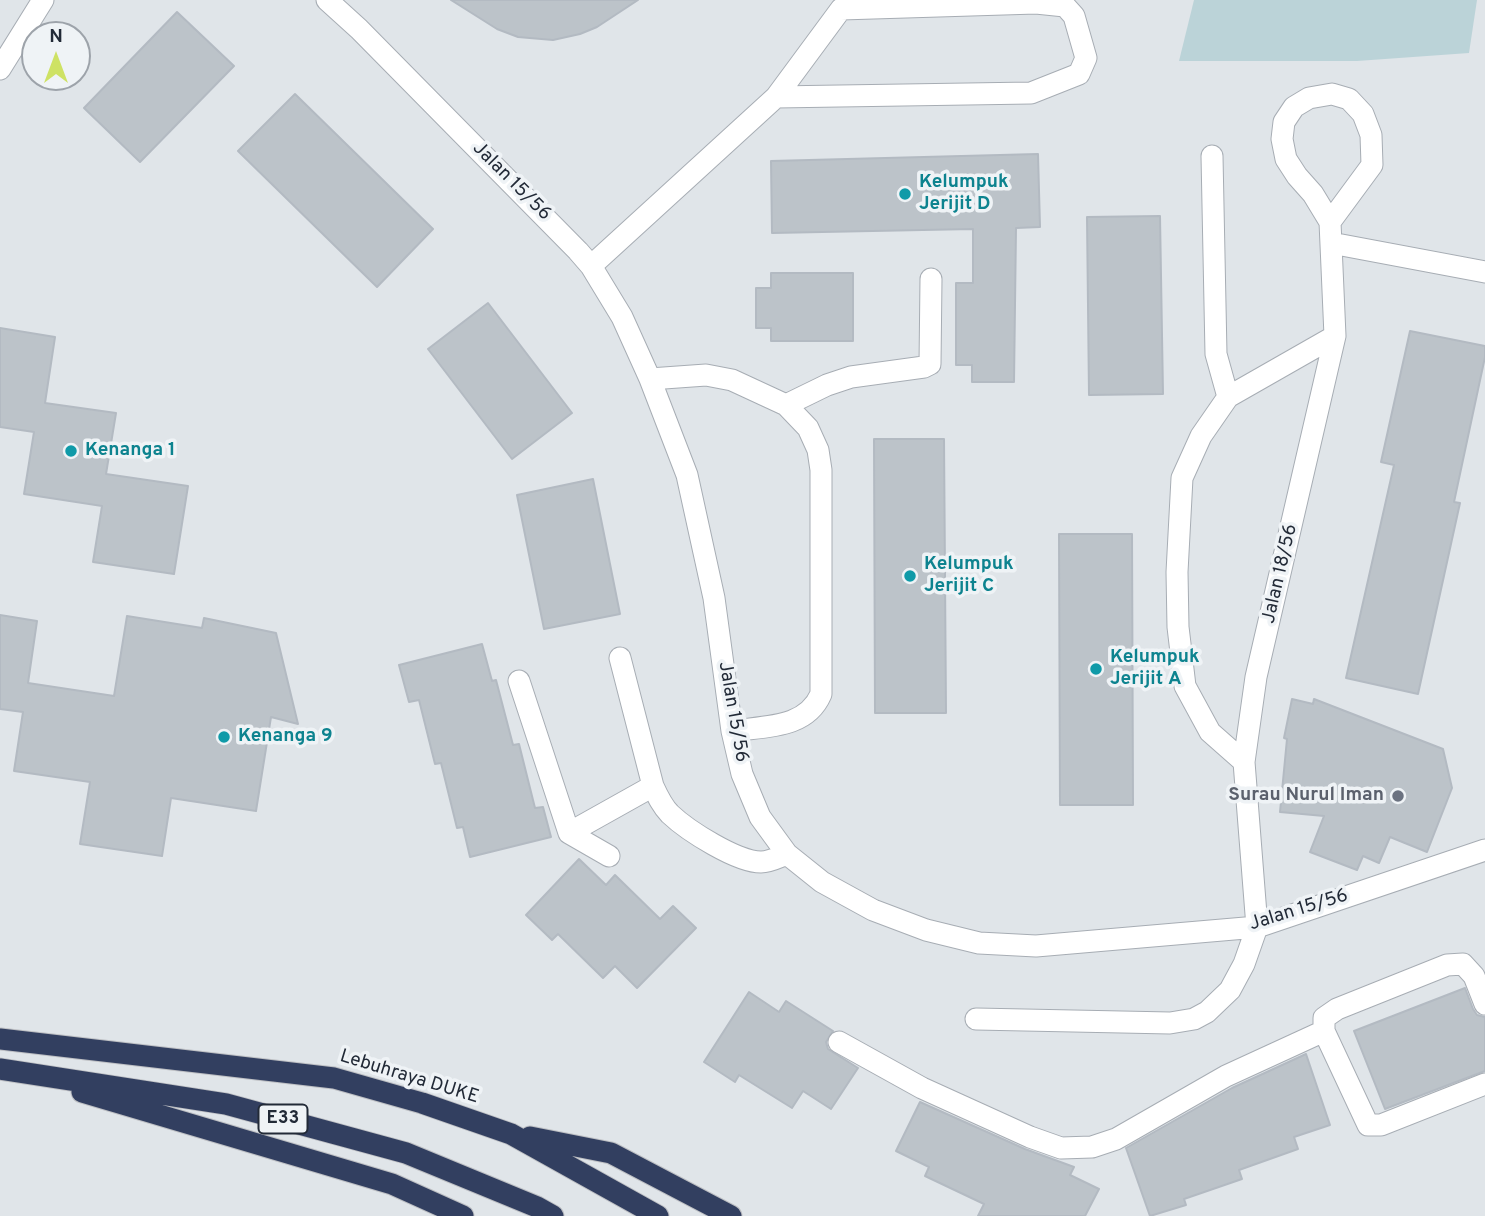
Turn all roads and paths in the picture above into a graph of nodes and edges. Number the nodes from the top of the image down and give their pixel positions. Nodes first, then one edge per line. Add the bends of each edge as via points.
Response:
1 (43, 0) edge
2 (327, 0) edge
3 (10, 37) edge
4 (0, 69) edge
5 (776, 97) junction
6 (1212, 156) dead end
7 (1331, 232) junction
8 (591, 265) junction
9 (1485, 272) edge
10 (931, 279) dead end
11 (1335, 336) junction
12 (650, 379) junction
13 (1228, 397) junction
14 (786, 405) junction
15 (620, 658) dead end
16 (519, 681) dead end
17 (732, 731) junction
18 (1244, 762) junction
19 (653, 786) junction
20 (569, 833) junction
21 (1485, 850) edge
22 (787, 854) junction
23 (609, 856) dead end
24 (1257, 927) junction
25 (1485, 1004) edge
26 (976, 1019) dead end
27 (1324, 1031) junction
28 (0, 1040) edge
29 (839, 1042) dead end
30 (2, 1069) edge
31 (1485, 1084) edge
32 (510, 1134) junction
33 (463, 1216) edge
34 (553, 1216) edge
35 (657, 1216) edge
36 (731, 1216) edge

1 - 3 street
2 - 8 street, Jalan 15/56
3 - 4 street
5 - 5 street via 1031,93 1079,74 1086,58 1074,16 1065,6 841,9
5 - 8 street
6 - 13 street via 1216,354
7 - 7 street, Jalan 18/56 via 1313,194 1286,159 1282,139 1284,122 1294,107 1309,97 1332,94 1349,99 1363,114 1371,135 1372,165
7 - 9 street
7 - 11 street, Jalan 18/56
8 - 12 street, Jalan 15/56 via 622,317
10 - 14 street via 930,364 851,377
11 - 13 street
11 - 18 street, Jalan 18/56 via 1256,677
12 - 14 street via 706,375 732,380
12 - 17 street, Jalan 15/56 via 687,475 714,598
13 - 18 street via 1201,436 1182,478 1178,627 1185,686 1210,732
14 - 17 street via 808,428 821,470 821,694 802,719
15 - 19 street
16 - 20 street
17 - 22 street, Jalan 15/56 via 742,774 760,817
18 - 24 street, Jalan 18/56
19 - 20 street
19 - 22 street via 671,815 727,853 765,863
20 - 23 street
21 - 24 street, Jalan 15/56
22 - 24 street, Jalan 15/56 via 822,882 873,910 979,943 1036,946
24 - 26 street via 1230,990 1194,1019 1170,1023
25 - 27 street via 1474,976 1463,964 1447,965 1337,1009 1324,1018
27 - 29 street via 1226,1076 1116,1139 1092,1147 1061,1148 922,1088
27 - 31 street via 1368,1125 1381,1125
28 - 32 highway, Lebuhraya DUKE via 334,1078
30 - 33 highway via 392,1184
30 - 34 highway, E33 via 226,1104 406,1153
32 - 35 highway, Lebuhraya DUKE
32 - 36 highway via 611,1153

